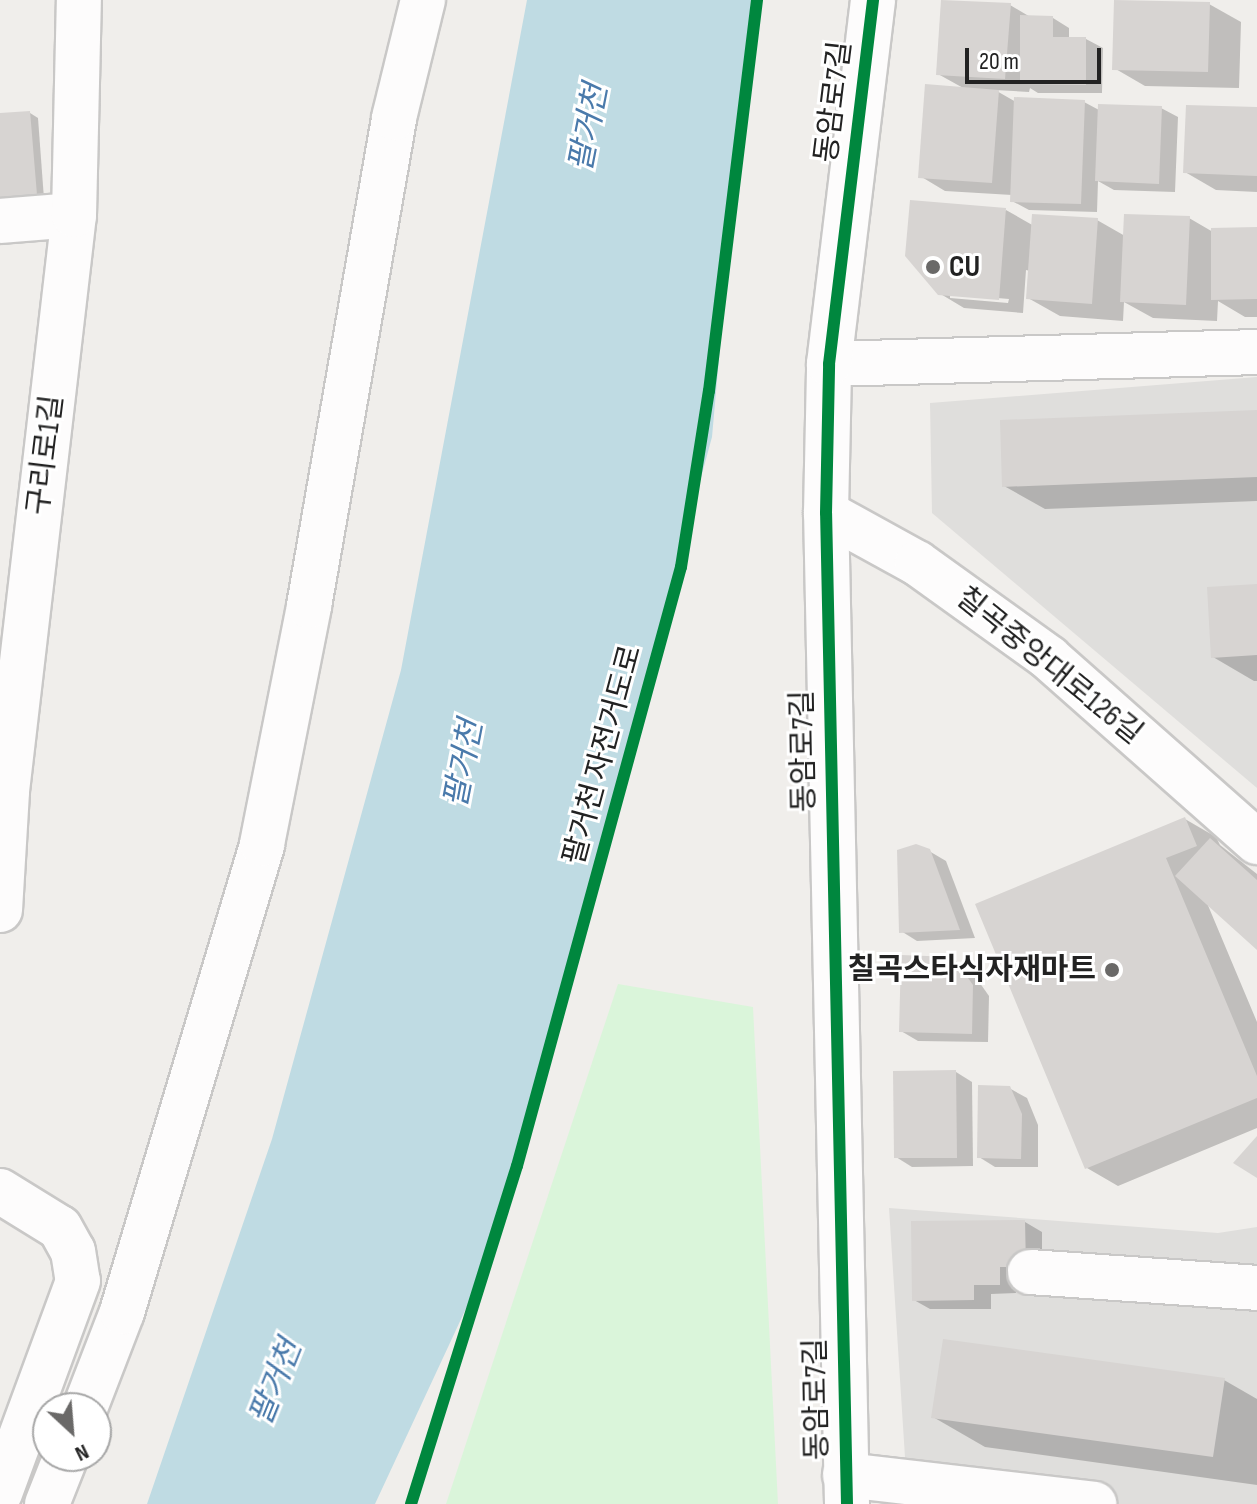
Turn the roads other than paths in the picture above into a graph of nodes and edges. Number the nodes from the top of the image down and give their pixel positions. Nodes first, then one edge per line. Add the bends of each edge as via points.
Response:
1 (79, 0) edge
2 (423, 0) edge
3 (873, 0) edge
4 (74, 215) junction
5 (0, 221) edge
6 (1257, 352) edge
7 (829, 364) junction
8 (826, 513) junction
9 (4, 790) edge
10 (1257, 842) edge
11 (0, 910) edge
12 (0, 1191) edge
13 (1030, 1272) dead end
14 (1257, 1288) edge
15 (91, 1392) edge
16 (60, 1472) edge
17 (846, 1490) edge
18 (0, 1493) edge
19 (47, 1504) edge
20 (1094, 1504) edge

1 - 4 street, 구리로1길
2 - 15 street via 394,118 262,844 122,1312
3 - 7 street, 동암로7길
4 - 5 street
4 - 9 street, 구리로1길
6 - 7 street
7 - 8 street, 동암로7길
8 - 10 street, 칠곡중앙대로126길 via 917,563 1049,658
8 - 17 street, 동암로7길
9 - 11 street, 구리로1길
12 - 18 street via 60,1228 73,1251 78,1281
13 - 14 street
16 - 19 street
17 - 20 street

